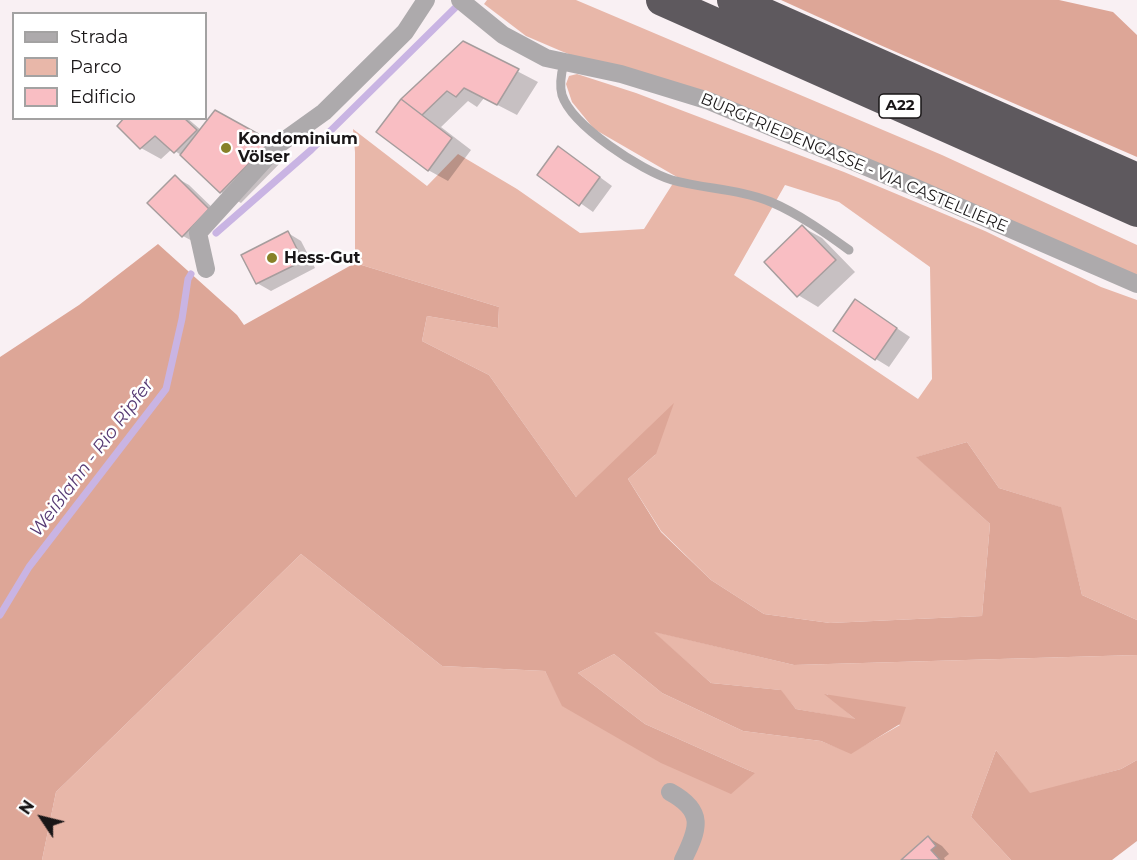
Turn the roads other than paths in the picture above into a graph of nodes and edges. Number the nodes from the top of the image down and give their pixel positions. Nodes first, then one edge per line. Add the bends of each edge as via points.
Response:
1 (426, 0) edge
2 (662, 0) edge
3 (733, 0) edge
4 (465, 4) edge
5 (564, 63) junction
6 (1137, 179) edge
7 (1137, 212) edge
8 (849, 250) dead end
9 (206, 269) dead end
10 (1137, 284) edge
11 (670, 792) dead end
12 (683, 860) edge

1 - 9 street via 405,32 324,112 279,146 198,233
2 - 7 highway, A22
3 - 6 highway, A22
4 - 5 street, BURGFRIEDENGASSE - VIA CASTELLIERE via 503,35
5 - 8 lane via 560,77 562,95 575,117 632,159 673,180 769,201 801,217
5 - 10 street, BURGFRIEDENGASSE - VIA CASTELLIERE via 621,74 709,101
11 - 12 street via 684,800 696,816

